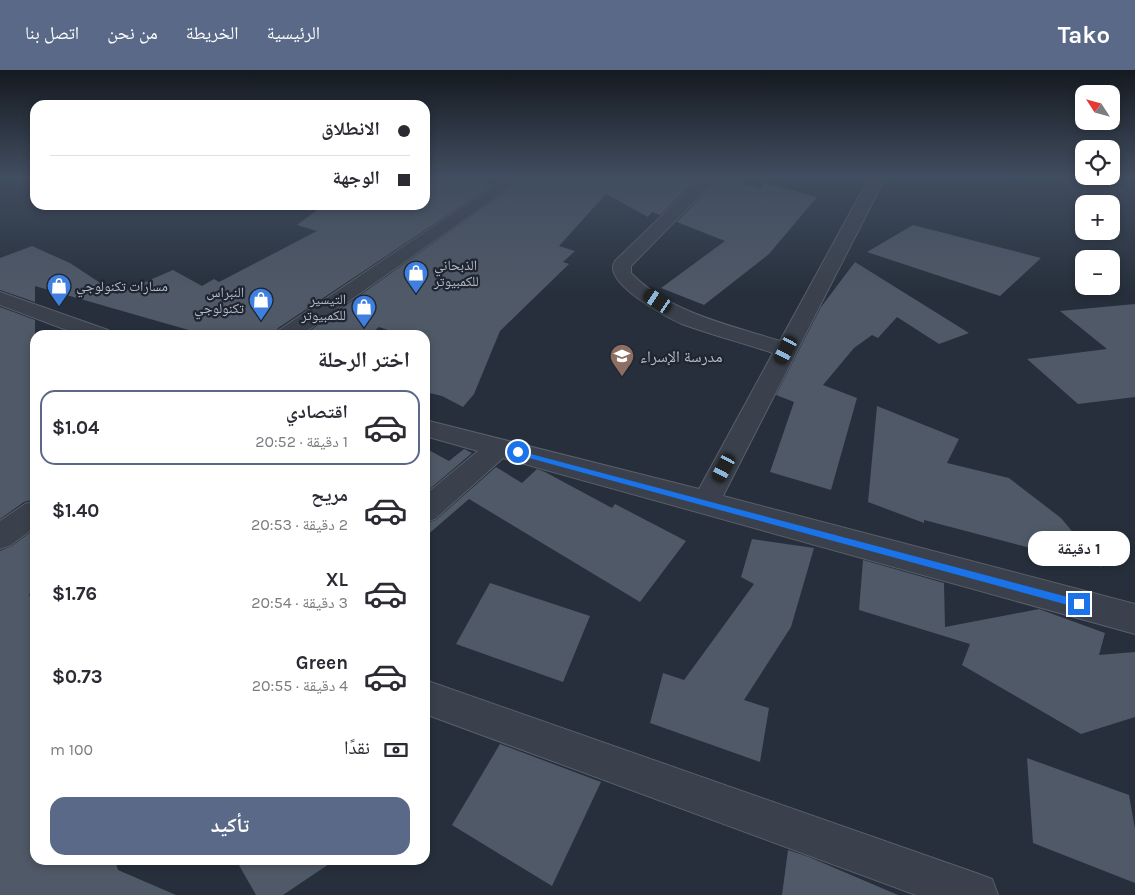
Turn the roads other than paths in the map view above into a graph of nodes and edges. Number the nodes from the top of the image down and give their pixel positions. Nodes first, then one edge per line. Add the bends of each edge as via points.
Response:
1 (460, 216) edge
2 (671, 216) edge
3 (856, 216) edge
4 (0, 298) edge
5 (86, 330) edge
6 (294, 330) edge
7 (786, 350) junction
8 (430, 429) edge
9 (500, 447) junction
10 (706, 502) junction
11 (430, 508) edge
12 (30, 516) edge
13 (0, 537) edge
14 (1135, 620) edge
15 (430, 699) edge
16 (976, 895) edge

1 - 6 street
2 - 7 street via 622,265 622,273 628,280 689,319
3 - 7 street
4 - 5 street
7 - 10 street
8 - 9 street
9 - 10 street
9 - 11 street
10 - 14 street
12 - 13 street
15 - 16 street

